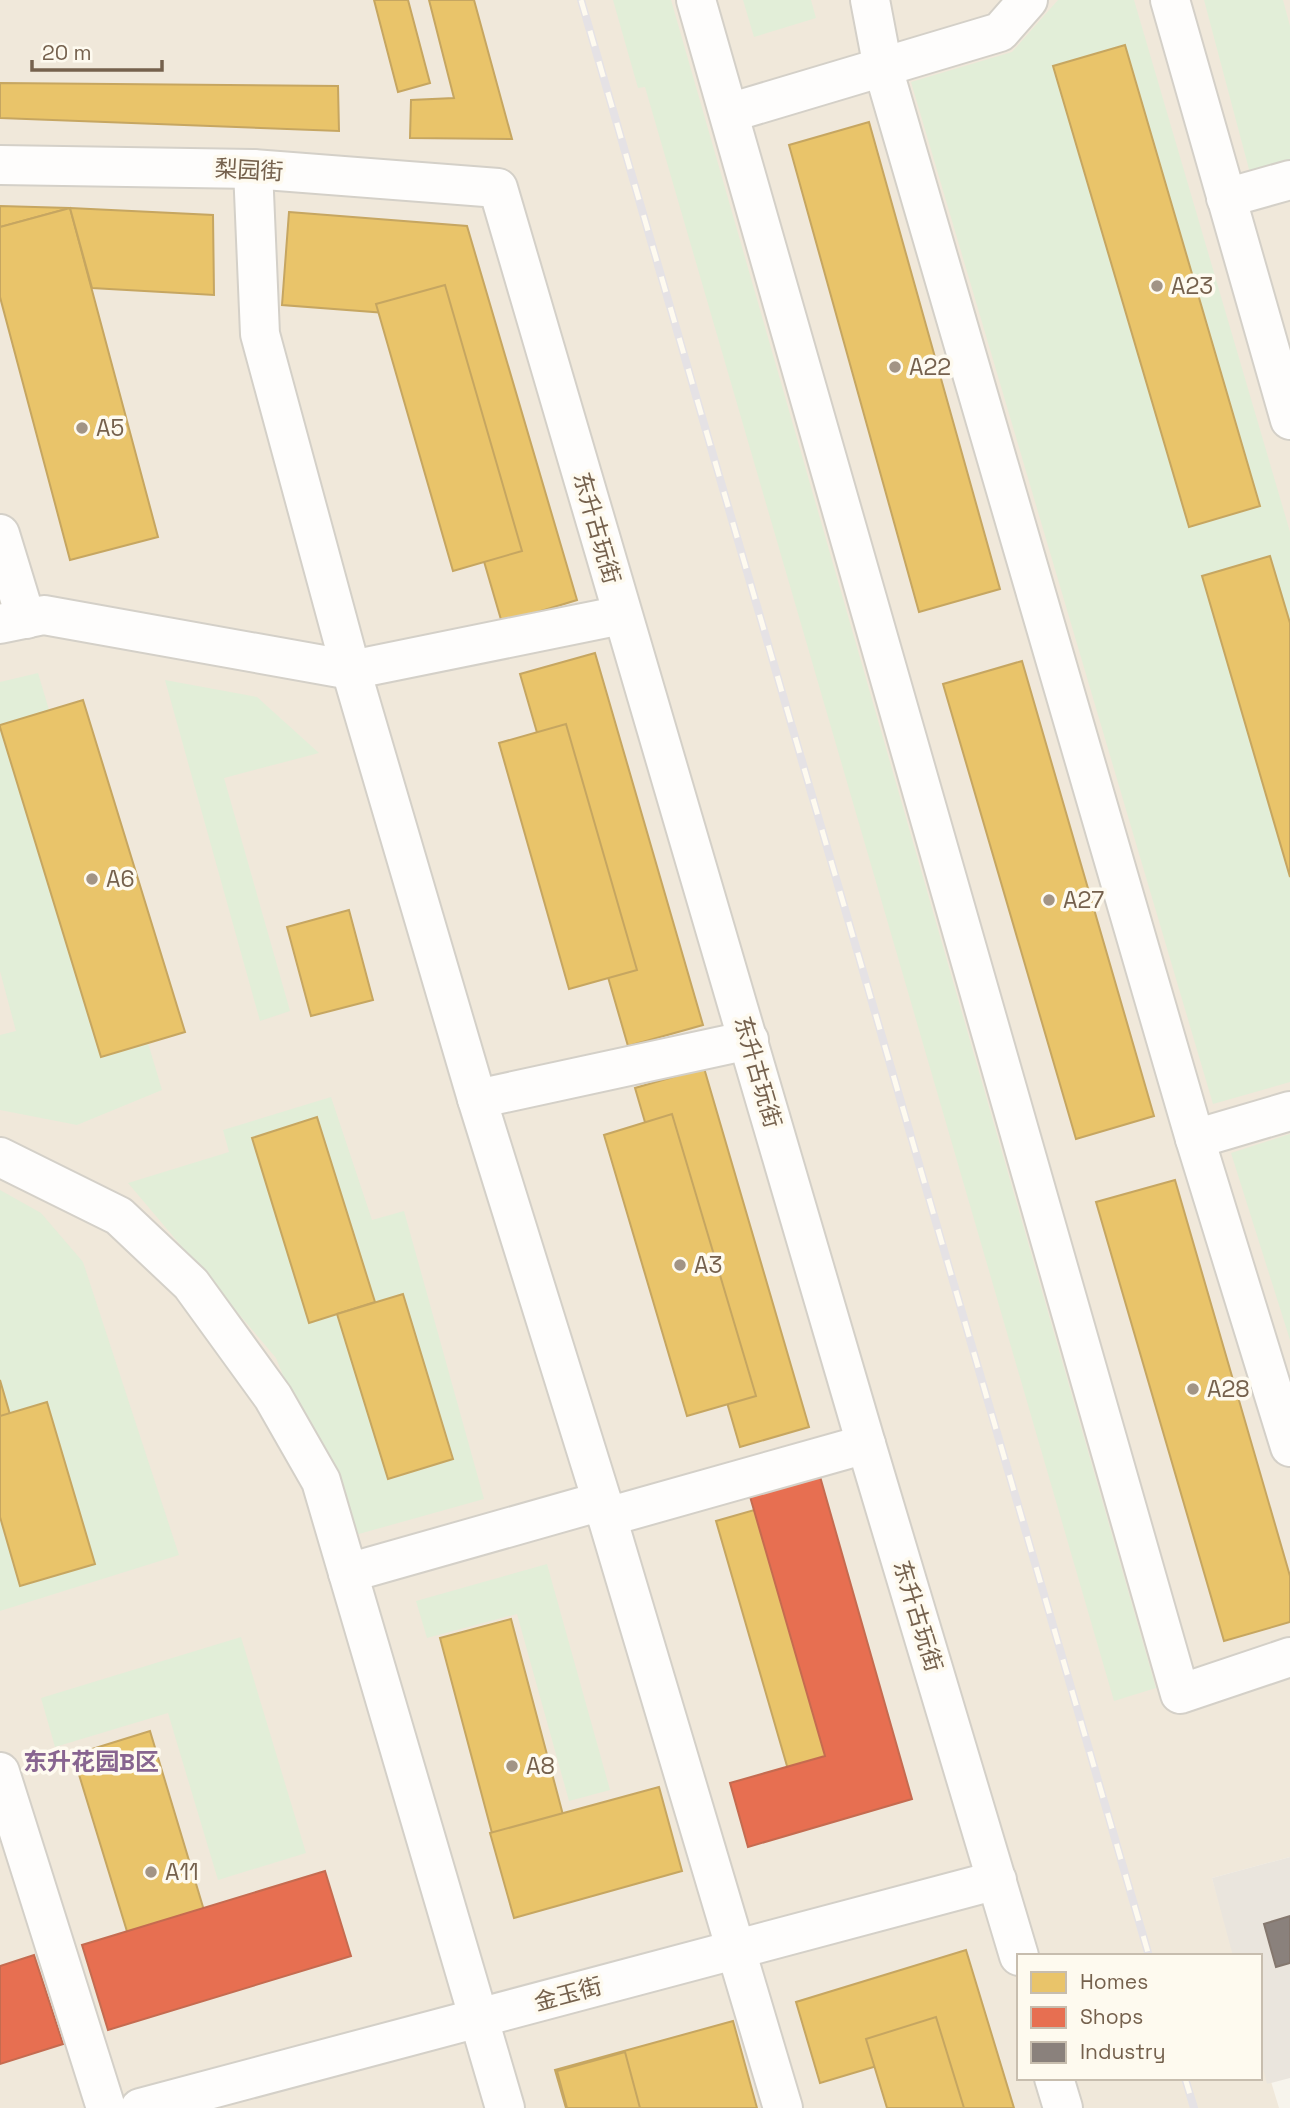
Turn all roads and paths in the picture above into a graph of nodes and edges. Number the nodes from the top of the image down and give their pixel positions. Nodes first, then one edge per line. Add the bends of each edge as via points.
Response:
1 (696, 0) edge
2 (870, 0) edge
3 (1028, 0) edge
4 (1170, 0) edge
5 (883, 68) junction
6 (729, 113) junction
7 (0, 165) edge
8 (253, 169) junction
9 (1290, 180) edge
10 (498, 188) joint
11 (1226, 198) junction
12 (1290, 420) edge
13 (0, 534) edge
14 (622, 615) junction
15 (13, 622) edge
16 (351, 670) junction
17 (749, 1040) junction
18 (477, 1099) junction
19 (1290, 1111) edge
20 (1195, 1139) junction
21 (0, 1157) edge
22 (866, 1444) junction
23 (1290, 1447) edge
24 (604, 1509) junction
25 (348, 1573) junction
26 (1290, 1657) edge
27 (0, 1772) edge
28 (996, 1880) junction
29 (736, 1949) junction
30 (1018, 1954) edge
31 (479, 2018) junction
32 (1056, 2080) edge
33 (106, 2108) edge
34 (140, 2108) edge
35 (505, 2108) edge
36 (783, 2108) edge
37 (1063, 2108) edge

1 - 6 street
2 - 5 street
3 - 5 street via 1000,32
4 - 11 street
5 - 6 street
5 - 20 street
6 - 26 street via 1180,1695
7 - 8 street, 梨园街
8 - 10 street, 梨园街
8 - 16 street via 260,334
9 - 11 street
10 - 14 street, 东升古玩街
11 - 12 street
13 - 15 street
14 - 16 street
14 - 17 street, 东升古玩街
15 - 16 street via 44,615
16 - 18 street
17 - 18 street
17 - 22 street, 东升古玩街
18 - 24 street
19 - 20 street
20 - 23 street
21 - 25 street via 119,1216 191,1284 273,1397 321,1481
22 - 24 street
22 - 28 street, 东升古玩街
24 - 25 street
24 - 29 street
25 - 31 street
27 - 33 street
28 - 29 street, 金玉街
28 - 30 street, 东升古玩街
29 - 31 street, 金玉街
29 - 36 street
31 - 34 street, 金玉街
31 - 35 street
32 - 37 street

